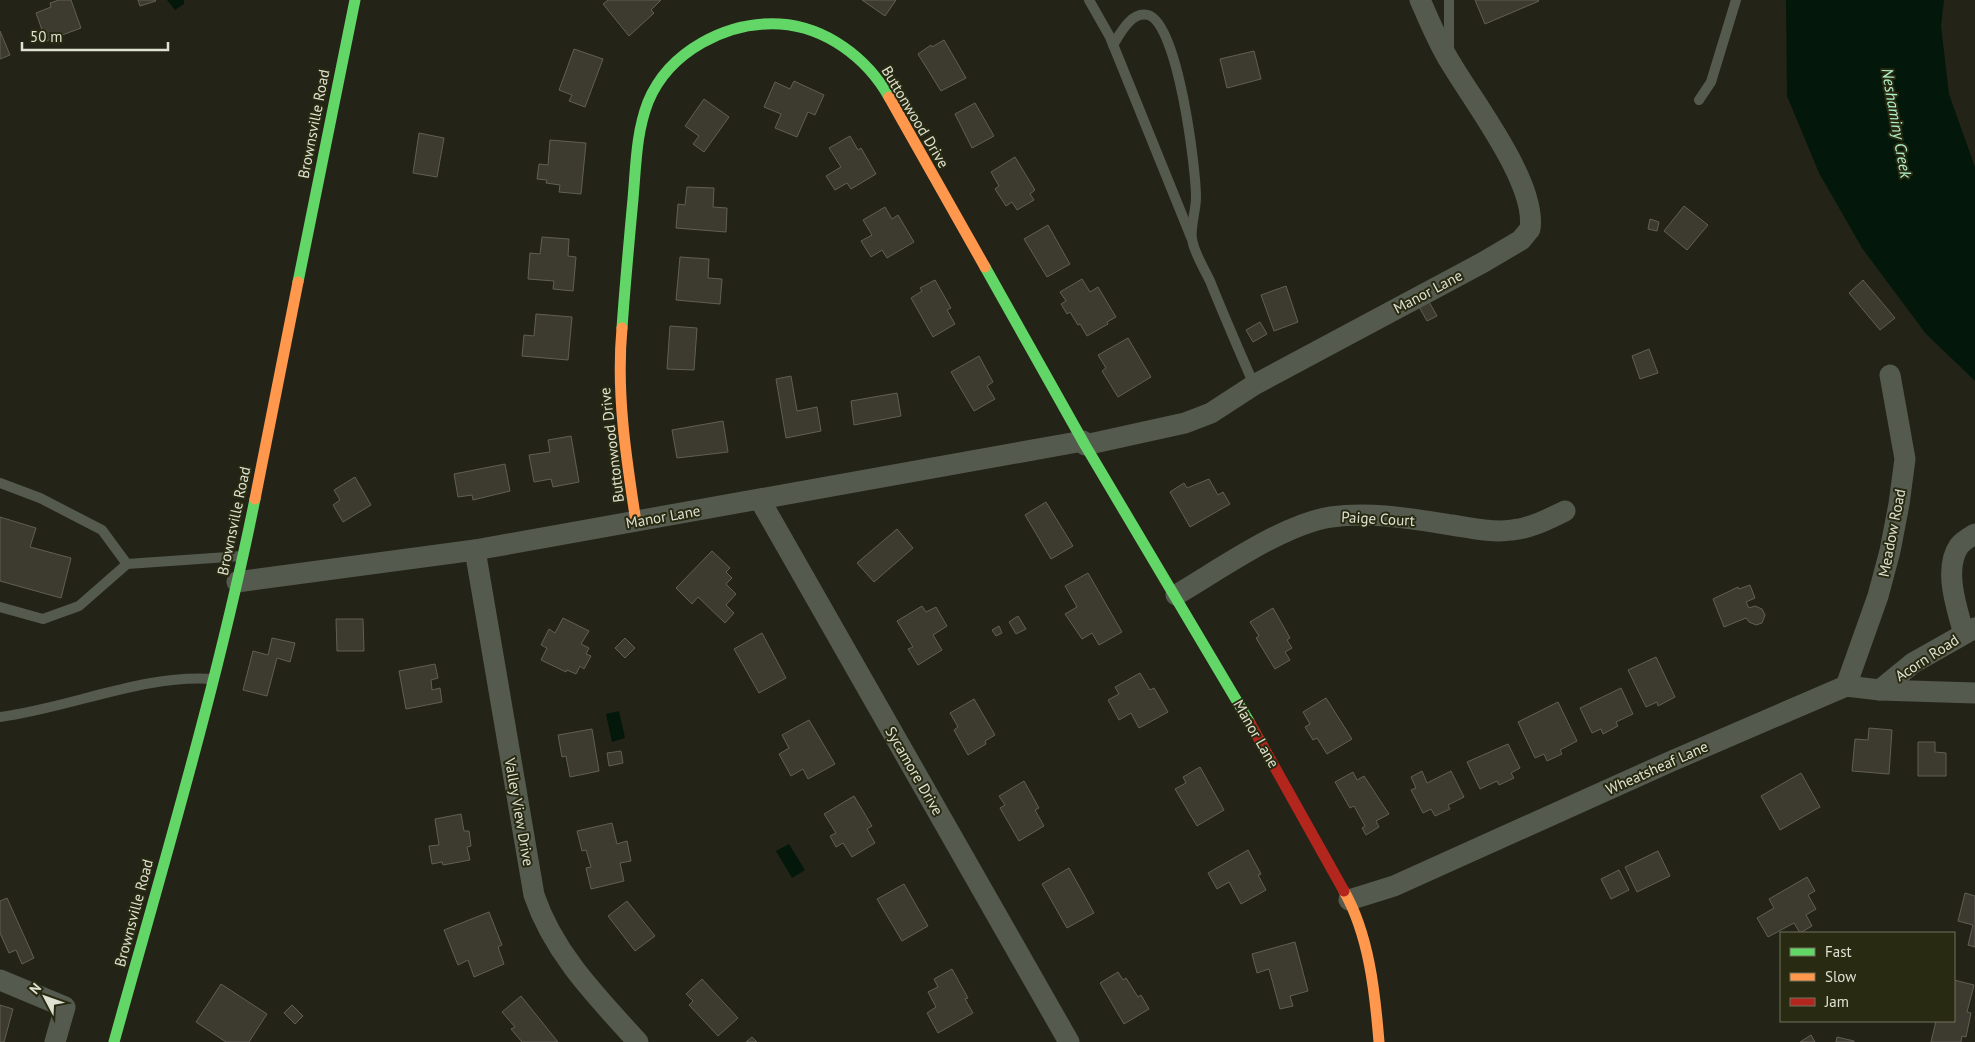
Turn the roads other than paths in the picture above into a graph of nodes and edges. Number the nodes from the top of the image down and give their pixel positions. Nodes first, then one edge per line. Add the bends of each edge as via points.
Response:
1 (355, 0) edge
2 (1089, 0) edge
3 (1420, 0) edge
4 (1449, 0) edge
5 (1736, 0) edge
6 (1113, 45) junction
7 (1451, 64) junction
8 (1698, 100) dead end
9 (1192, 238) junction
10 (1890, 375) dead end
11 (1254, 385) junction
12 (1084, 443) junction
13 (0, 483) edge
14 (760, 500) junction
15 (1566, 511) dead end
16 (636, 522) junction
17 (1975, 534) edge
18 (475, 550) junction
19 (243, 556) junction
20 (127, 564) junction
21 (237, 582) junction
22 (1176, 595) junction
23 (0, 607) edge
24 (1970, 631) edge
25 (212, 678) junction
26 (1846, 686) junction
27 (1880, 690) junction
28 (1975, 693) edge
29 (0, 717) edge
30 (1349, 900) junction
31 (0, 980) edge
32 (55, 1042) edge
33 (114, 1042) edge
34 (638, 1042) edge
35 (1069, 1042) edge
36 (1379, 1042) edge

1 - 19 street, Brownsville Road
2 - 6 lane
3 - 7 street, Manor Lane
4 - 7 lane via 1447,34
5 - 8 lane via 1711,82
6 - 9 lane
6 - 9 lane via 1125,26 1141,16 1149,15 1163,31 1183,94 1194,161 1196,197
7 - 11 street, Manor Lane via 1492,127 1516,172 1530,208 1530,229 1521,240 1482,263
9 - 11 lane
10 - 26 street, Meadow Road via 1905,459 1900,504 1878,596
11 - 12 street, Manor Lane via 1211,413 1185,424
12 - 14 street, Manor Lane
12 - 16 street, Buttonwood Drive via 884,88 864,63 837,42 814,30 787,24 750,24 706,40 664,76 650,98 638,138 619,383
12 - 22 street, Manor Lane
13 - 20 lane via 40,498 102,530
14 - 16 street, Manor Lane
14 - 35 street, Sycamore Drive
15 - 22 street, Paige Court via 1533,526 1511,531 1364,516 1322,519 1279,535
16 - 18 street, Manor Lane
17 - 24 street via 1959,546 1951,571 1954,600
18 - 21 street, Manor Lane
18 - 34 street, Valley View Drive via 534,895 541,917 584,984
19 - 20 lane
19 - 21 street, Brownsville Road
20 - 23 lane via 79,606 43,619
21 - 25 street, Brownsville Road
22 - 30 street, Manor Lane
24 - 27 street, Acorn Road via 1913,663
25 - 29 lane via 159,681
25 - 33 street, Brownsville Road
26 - 27 street, Wheatsheaf Lane
26 - 30 street, Wheatsheaf Lane via 1394,886
27 - 28 street, Wheatsheaf Lane
30 - 36 street, Manor Lane via 1365,948 1376,1003
31 - 32 street via 65,1007

